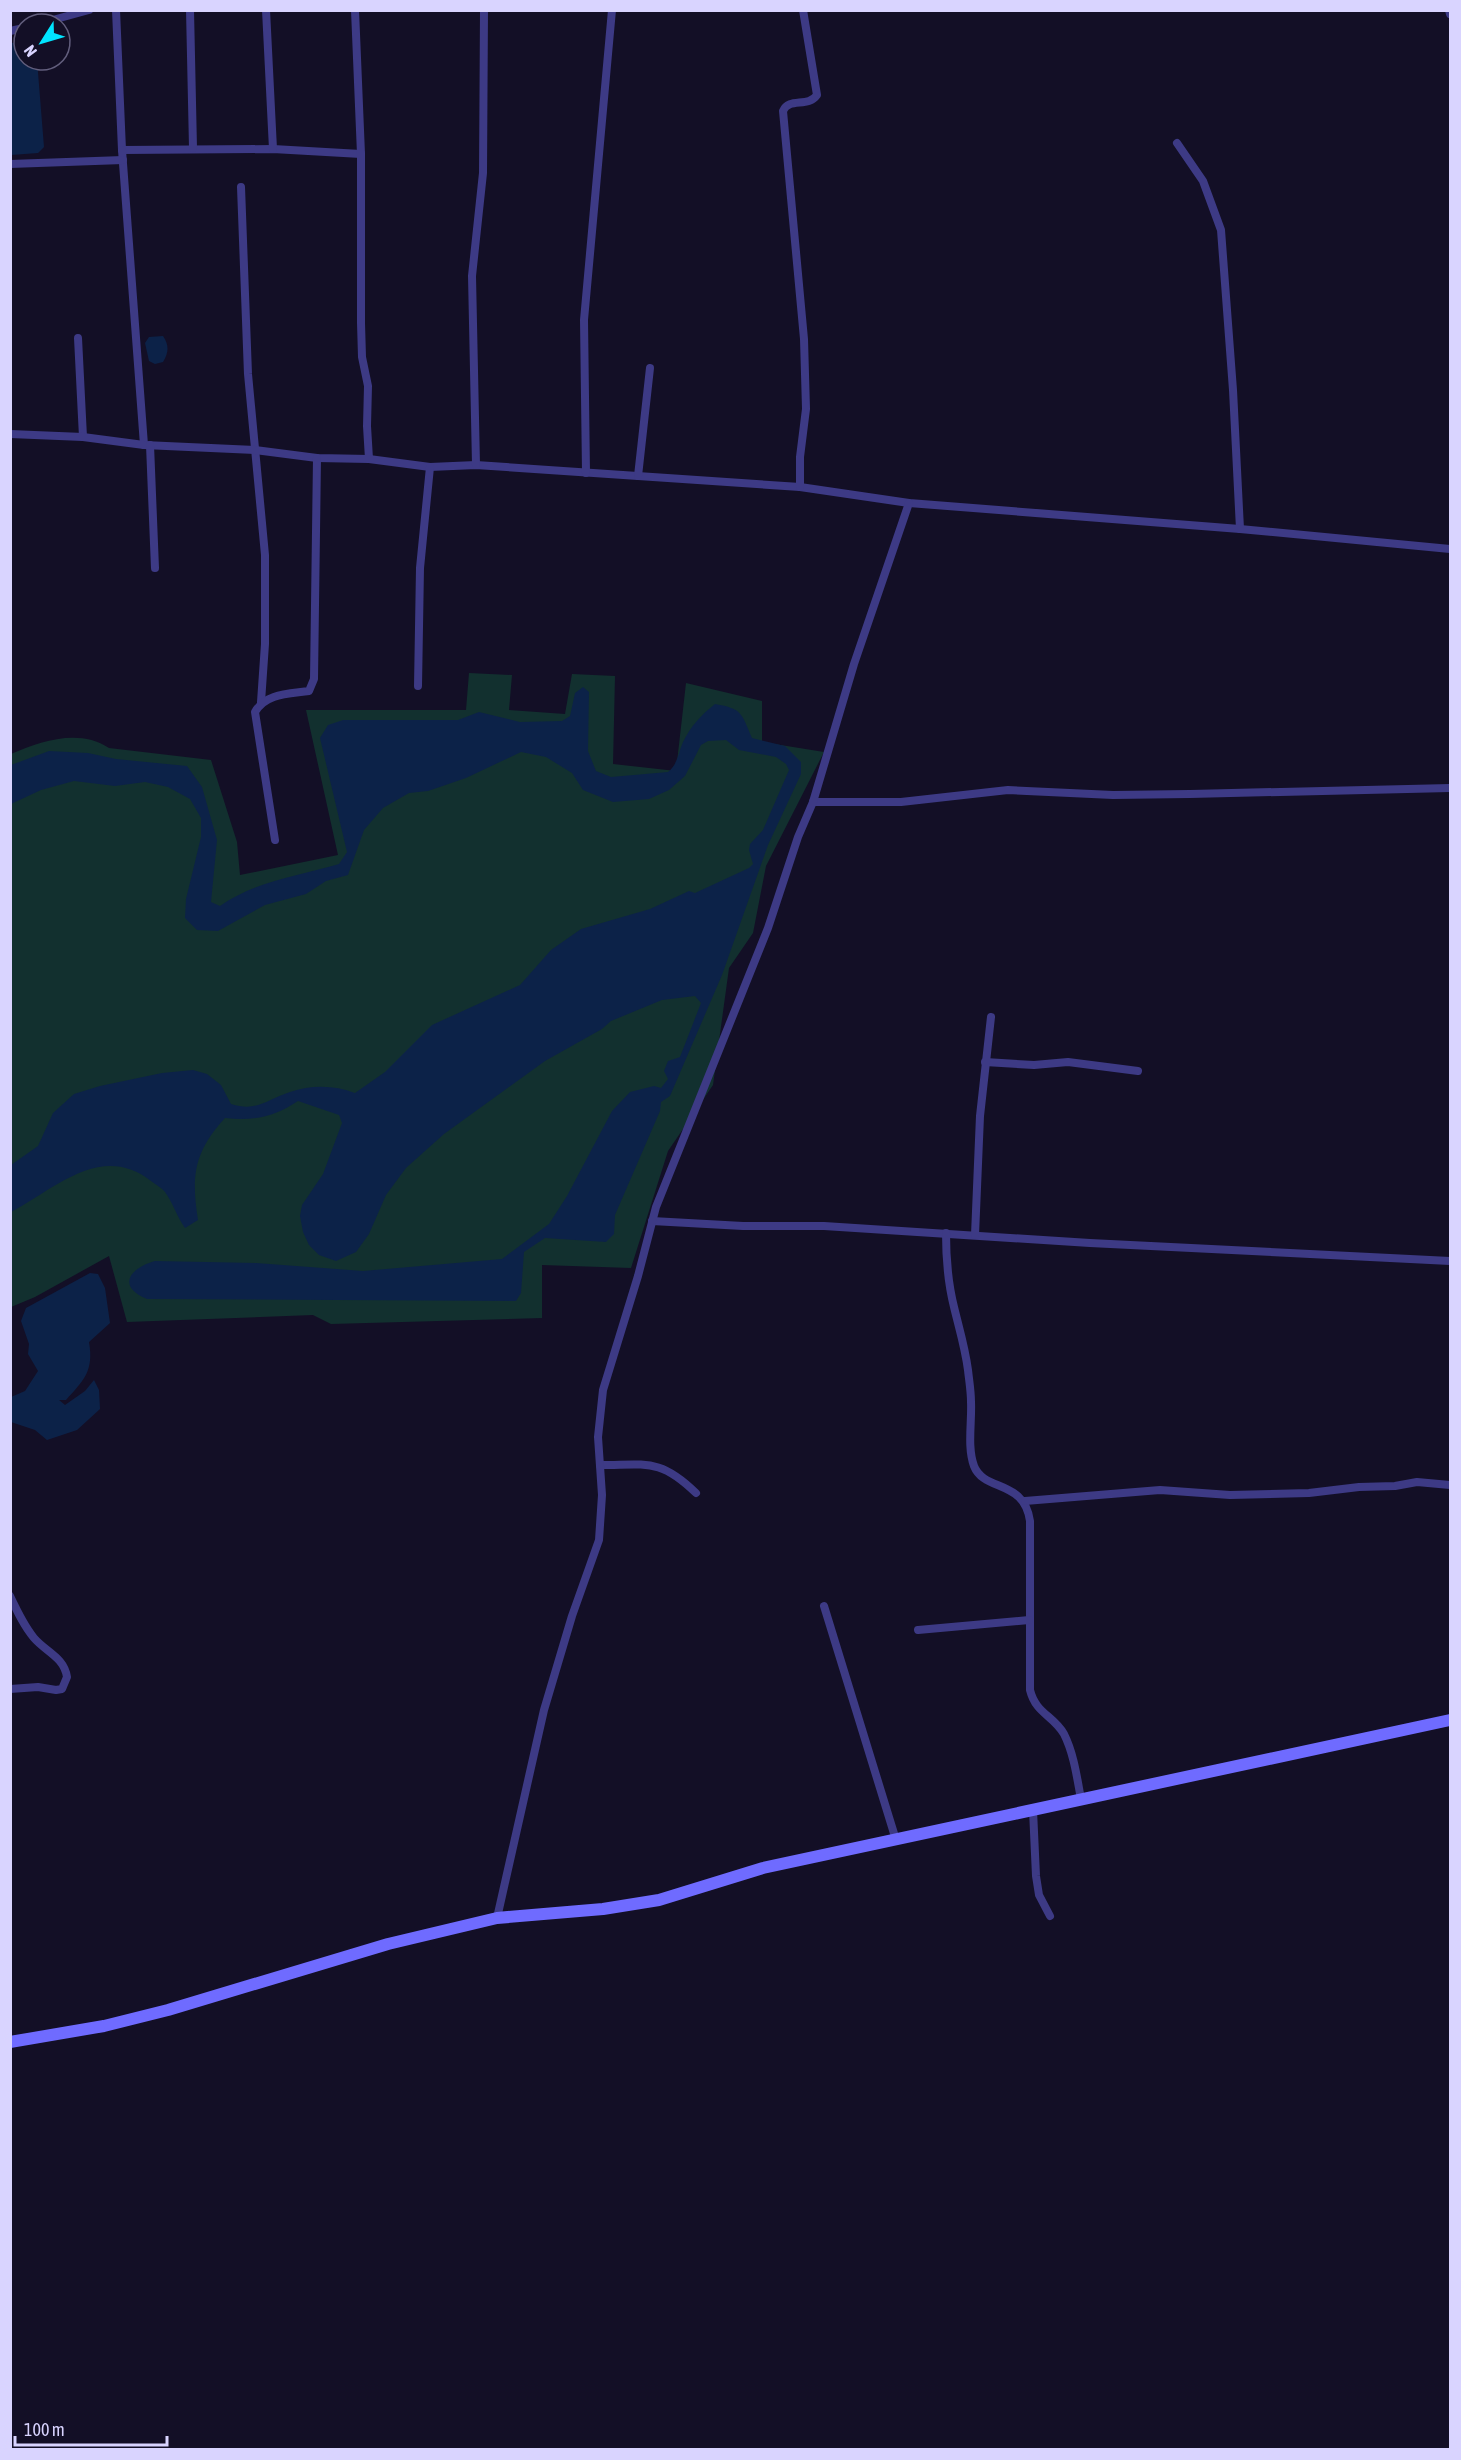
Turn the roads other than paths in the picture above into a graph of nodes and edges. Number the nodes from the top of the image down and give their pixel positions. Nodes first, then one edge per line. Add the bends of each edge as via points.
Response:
1 (89, 10) edge
2 (116, 10) edge
3 (190, 10) edge
4 (266, 10) edge
5 (355, 10) edge
6 (484, 10) edge
7 (612, 10) edge
8 (803, 10) edge
9 (72, 15) edge
10 (1177, 143) dead end
11 (193, 148) junction
12 (273, 149) junction
13 (122, 150) junction
14 (361, 154) junction
15 (123, 160) junction
16 (10, 164) edge
17 (242, 187) dead end
18 (78, 338) dead end
19 (650, 368) dead end
20 (10, 434) edge
21 (83, 437) junction
22 (147, 445) junction
23 (255, 450) junction
24 (317, 458) junction
25 (369, 459) junction
26 (476, 465) junction
27 (430, 467) junction
28 (586, 473) junction
29 (638, 476) junction
30 (800, 487) junction
31 (909, 502) junction
32 (1240, 529) junction
33 (1450, 549) edge
34 (154, 568) dead end
35 (418, 686) dead end
36 (261, 702) junction
37 (1450, 788) edge
38 (813, 802) junction
39 (274, 840) dead end
40 (991, 1017) dead end
41 (986, 1062) junction
42 (1138, 1071) dead end
43 (652, 1221) junction
44 (946, 1233) junction
45 (975, 1235) junction
46 (1450, 1261) edge
47 (600, 1465) junction
48 (1450, 1485) edge
49 (696, 1493) dead end
50 (1025, 1501) junction
51 (10, 1596) edge
52 (824, 1606) dead end
53 (1029, 1620) junction
54 (918, 1630) dead end
55 (10, 1689) edge
56 (1450, 1720) edge
57 (1081, 1799) junction
58 (1033, 1810) junction
59 (896, 1840) junction
60 (1050, 1916) dead end
61 (497, 1918) junction
62 (10, 2042) edge

1 - 9 street
2 - 13 street
3 - 11 street
4 - 12 street
5 - 14 street
6 - 26 street via 483,173 472,276
7 - 28 street via 584,320
8 - 30 street via 817,95 809,102 790,104 783,111 804,339 806,409
10 - 32 street via 1203,181 1221,230
11 - 12 street
11 - 13 street
12 - 14 street
13 - 15 street
14 - 25 street via 361,323 368,386
15 - 16 street
15 - 22 street
17 - 23 street via 248,374
18 - 21 street
19 - 29 street
20 - 21 street
21 - 22 street
22 - 23 street
22 - 34 street
23 - 24 street
23 - 36 street via 265,555
24 - 25 street
24 - 36 street via 314,679 309,691
25 - 27 street
26 - 27 street
26 - 28 street
27 - 35 street via 420,568
28 - 29 street
29 - 30 street
30 - 31 street
31 - 32 street
31 - 38 street via 854,664
32 - 33 street
36 - 39 street via 255,712
37 - 38 street via 1113,795 1008,790 901,802
38 - 43 street via 764,938
40 - 41 street
41 - 42 street via 1068,1062
41 - 45 street
43 - 44 street
43 - 47 street via 603,1390 598,1437
44 - 45 street
44 - 50 street via 953,1305 968,1368 975,1467 979,1475
45 - 46 street
47 - 49 street via 657,1466 671,1472
47 - 61 street via 599,1540 544,1710
48 - 50 street via 1418,1482 1309,1493 1230,1495 1160,1490
50 - 53 street via 1030,1521
51 - 55 street via 22,1621 61,1662 67,1677 62,1689
52 - 59 street
53 - 54 street
53 - 57 street via 1032,1700 1064,1735
56 - 57 street
57 - 58 street
58 - 59 street
58 - 60 street via 1036,1876 1039,1894
59 - 61 street via 763,1868 659,1900 603,1910
61 - 62 street via 388,1944 168,2010

